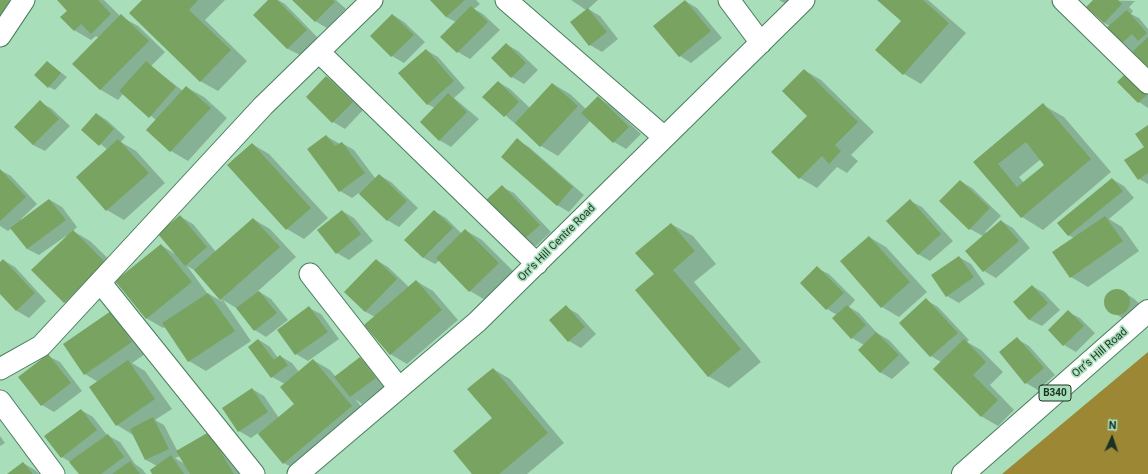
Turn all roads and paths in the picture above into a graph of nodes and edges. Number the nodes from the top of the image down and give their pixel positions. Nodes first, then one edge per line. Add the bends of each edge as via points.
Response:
1 (24, 0) edge
2 (372, 0) edge
3 (506, 0) edge
4 (729, 0) edge
5 (804, 0) edge
6 (1063, 0) edge
7 (0, 36) edge
8 (761, 43) junction
9 (319, 52) junction
10 (1148, 83) edge
11 (664, 137) junction
12 (536, 264) junction
13 (310, 274) dead end
14 (100, 282) junction
15 (1148, 311) edge
16 (0, 369) edge
17 (400, 388) junction
18 (0, 401) edge
19 (54, 474) edge
20 (254, 474) edge
21 (298, 474) edge
22 (963, 474) edge

1 - 7 street
2 - 9 street
3 - 11 street
4 - 8 street
5 - 8 street, Orr's Hill Centre Road
6 - 10 street
8 - 11 street, Orr's Hill Centre Road
9 - 12 street
9 - 14 street via 263,106
11 - 12 street, Orr's Hill Centre Road
12 - 17 street, Orr's Hill Centre Road via 477,322
13 - 17 street
14 - 16 street via 41,346
14 - 20 street
15 - 22 main road, Orr’s Hill Road / B340
17 - 21 street, Orr's Hill Centre Road
18 - 19 street

